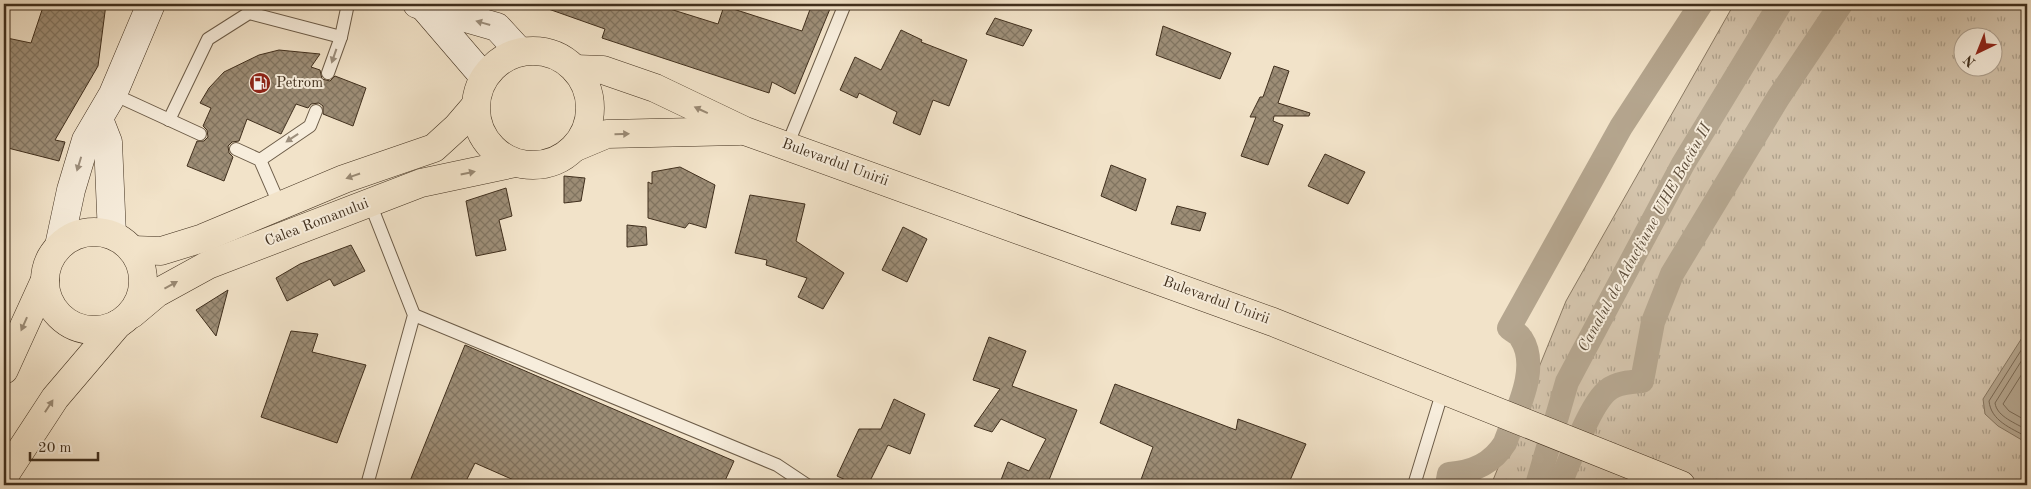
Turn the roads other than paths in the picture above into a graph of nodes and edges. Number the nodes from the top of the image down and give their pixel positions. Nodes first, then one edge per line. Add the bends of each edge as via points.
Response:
1 (152, 4) edge
2 (348, 4) edge
3 (845, 4) edge
4 (420, 5) edge
5 (341, 36) junction
6 (520, 52) junction
7 (575, 69) junction
8 (328, 73) dead end
9 (484, 77) junction
10 (113, 94) junction
11 (475, 106) junction
12 (316, 111) dead end
13 (98, 120) junction
14 (169, 120) junction
15 (745, 131) junction
16 (200, 134) dead end
17 (787, 146) junction
18 (576, 147) junction
19 (236, 149) dead end
20 (260, 160) junction
21 (515, 163) junction
22 (370, 203) junction
23 (280, 206) junction
24 (123, 242) junction
25 (59, 246) junction
26 (45, 280) junction
27 (414, 315) junction
28 (125, 319) junction
29 (4, 370) edge
30 (1443, 390) junction
31 (4, 476) edge
32 (367, 485) edge
33 (808, 485) edge
34 (1414, 485) edge
35 (1681, 485) edge

1 - 10 main road
2 - 5 lane
3 - 17 lane
6 -> 4 main road via 497,27
4 - 9 main road
5 -> 8 lane
5 - 14 lane via 249,13 208,40
6 - 7 main road via 540,51 560,57
6 - 9 main road via 500,61
15 -> 7 main road, Bulevardul Unirii via 655,88 604,70
7 - 18 main road via 585,83 590,100 590,117
9 - 11 main road
10 - 13 main road
10 - 14 lane
11 - 21 main road via 477,124 486,141
11 -> 23 main road, Calea Romanului via 434,148 344,179
12 -> 20 lane via 310,126
13 - 24 main road via 108,142
13 -> 25 main road via 86,140
14 - 16 lane
15 - 17 main road, Bulevardul Unirii
18 -> 15 main road, Bulevardul Unirii via 607,134
17 - 30 main road, Bulevardul Unirii via 1273,322
18 - 21 main road via 563,158 548,164 531,166
19 - 20 lane
20 - 23 lane
22 -> 21 main road, Calea Romanului via 420,183
22 - 27 lane
28 -> 22 main road, Calea Romanului via 157,293 208,265
23 - 24 main road, Calea Romanului via 170,249 161,251
24 - 25 main road via 98,232 70,238
24 - 28 main road via 141,265 144,282 140,299
25 - 26 main road via 47,267
26 - 28 main road via 56,312 69,323 85,329 102,330
26 -> 29 main road
27 - 32 lane
27 - 33 lane via 777,465
31 -> 28 main road, Calea Romanului via 54,398
30 - 34 lane
30 - 35 main road, Bulevardul Unirii

